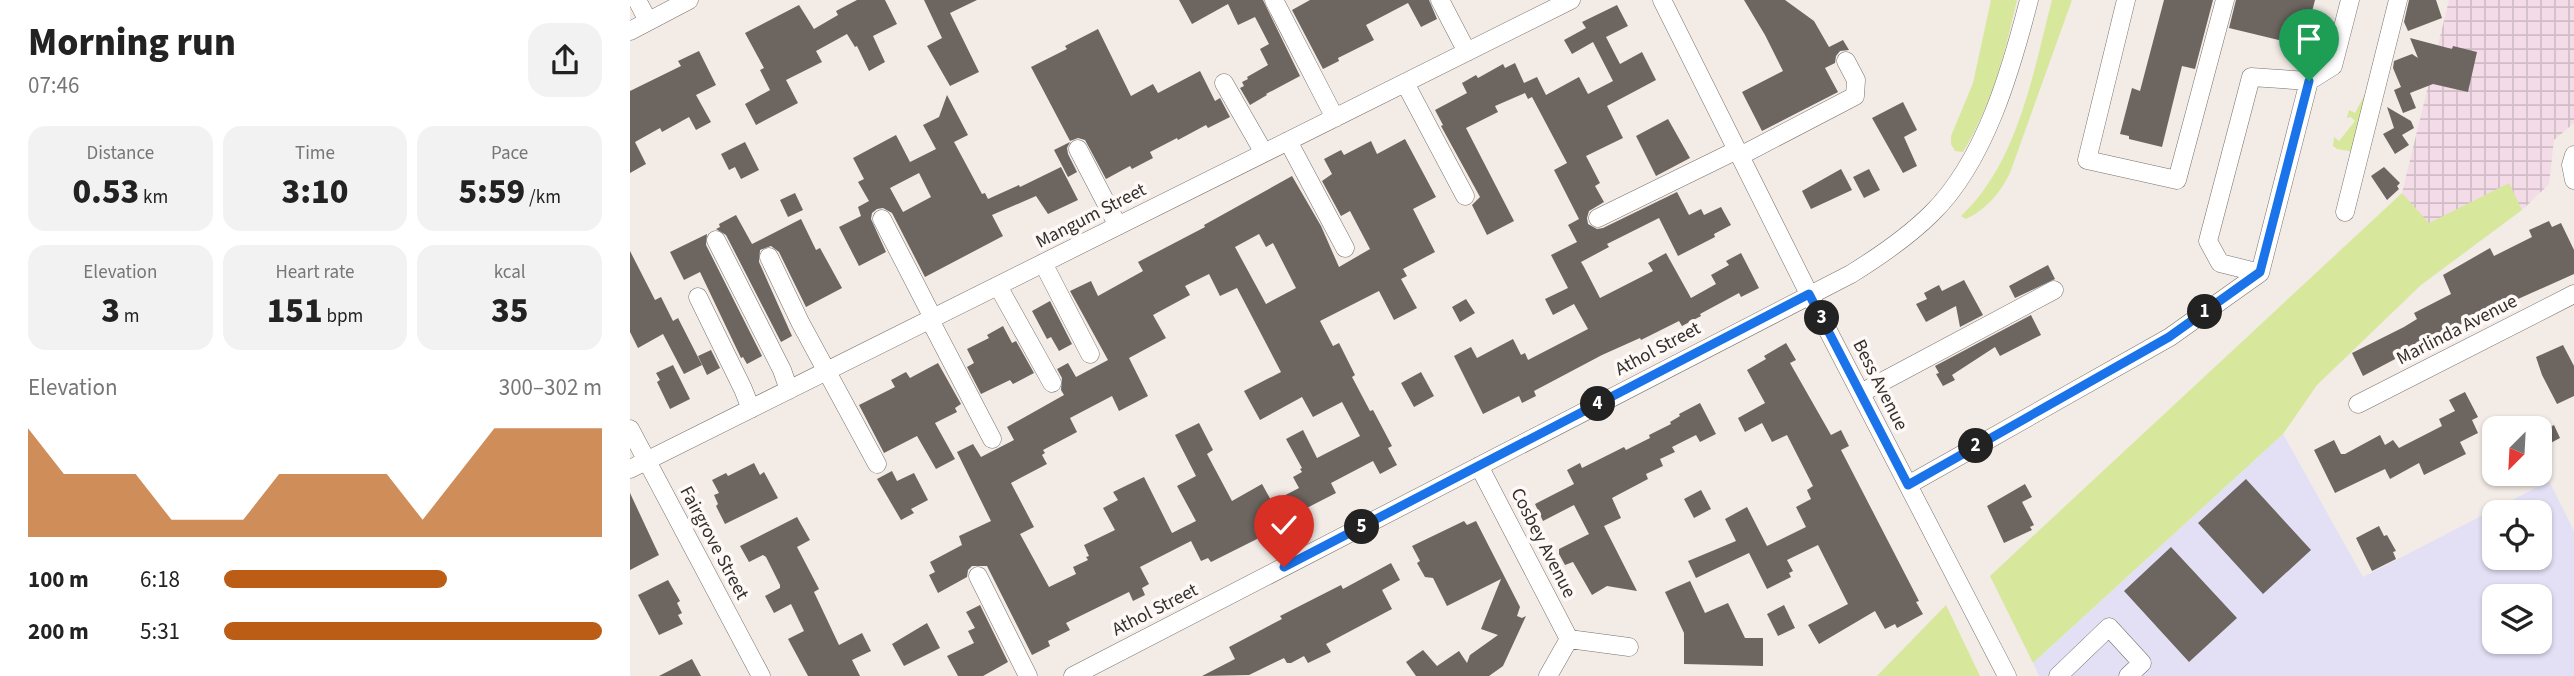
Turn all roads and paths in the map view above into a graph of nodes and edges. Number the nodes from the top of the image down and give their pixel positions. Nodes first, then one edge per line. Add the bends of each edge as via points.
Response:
1 (637, 0) edge
2 (689, 0) edge
3 (1274, 0) edge
4 (1440, 0) edge
5 (1571, 0) edge
6 (1662, 0) edge
7 (2029, 0) edge
8 (2126, 0) edge
9 (2225, 0) edge
10 (2350, 0) edge
11 (2398, 0) edge
12 (648, 21) junction
13 (630, 31) edge
14 (1467, 52) junction
15 (1846, 61) dead end
16 (2309, 81) junction
17 (1224, 82) dead end
18 (1405, 83) junction
19 (1335, 118) junction
20 (1288, 141) junction
21 (1078, 149) dead end
22 (1264, 153) junction
23 (1739, 153) junction
24 (2574, 155) edge
25 (2574, 180) edge
26 (1465, 196) dead end
27 (2345, 212) dead end
28 (1598, 218) dead end
29 (882, 219) dead end
30 (1118, 226) junction
31 (716, 240) dead end
32 (1345, 248) dead end
33 (769, 257) dead end
34 (1043, 263) junction
35 (2260, 272) junction
36 (998, 286) junction
37 (2054, 290) dead end
38 (1809, 294) junction
39 (2574, 294) edge
40 (698, 297) dead end
41 (932, 319) junction
42 (1090, 354) dead end
43 (827, 371) junction
44 (1052, 383) dead end
45 (789, 390) junction
46 (1861, 393) junction
47 (2358, 404) dead end
48 (751, 409) junction
49 (630, 429) edge
50 (992, 439) dead end
51 (877, 464) dead end
52 (638, 465) edge
53 (1479, 466) junction
54 (1908, 485) junction
55 (978, 576) dead end
56 (1569, 639) junction
57 (1629, 647) dead end
58 (761, 676) edge
59 (1028, 676) edge
60 (1073, 676) edge
61 (1548, 676) edge
62 (2007, 676) edge
63 (2058, 676) edge
64 (2128, 676) edge

1 - 12 street
2 - 12 street
3 - 19 street
4 - 14 street
5 - 14 street, Mangum Street
6 - 23 street, Bess Avenue
7 - 38 street, Athol Street via 1998,101 1954,187 1934,212 1882,256
8 - 9 street via 2087,160 2177,180
10 - 16 street via 2333,66
11 - 27 street
12 - 13 street
14 - 18 street, Mangum Street
15 - 23 street via 1856,80 1855,96
16 - 35 street
16 - 35 street via 2251,77 2224,178 2208,242 2220,263
17 - 22 street
18 - 19 street, Mangum Street
18 - 26 street
19 - 20 street, Mangum Street
20 - 22 street, Mangum Street
20 - 32 street
21 - 30 street
22 - 30 street, Mangum Street
23 - 28 street
23 - 38 street, Bess Avenue
24 - 25 street
29 - 41 street
30 - 34 street, Mangum Street
31 - 45 street
33 - 43 street
34 - 36 street, Mangum Street
34 - 42 street
35 - 54 street via 2169,337
36 - 41 street, Mangum Street
36 - 44 street
37 - 46 street
38 - 46 street, Bess Avenue
38 - 53 street, Athol Street
39 - 47 street, Marlinda Avenue
40 - 48 street
41 - 43 street, Mangum Street
41 - 50 street
43 - 45 street, Mangum Street
43 - 51 street
45 - 48 street, Mangum Street
46 - 54 street, Bess Avenue
48 - 52 street, Mangum Street
49 - 52 street, Fairgrove Street
52 - 58 street, Fairgrove Street
53 - 56 street, Cosbey Avenue
53 - 60 street, Athol Street
54 - 62 street, Bess Avenue
55 - 59 street
56 - 57 street
56 - 61 street
63 - 64 street via 2109,627 2142,663

